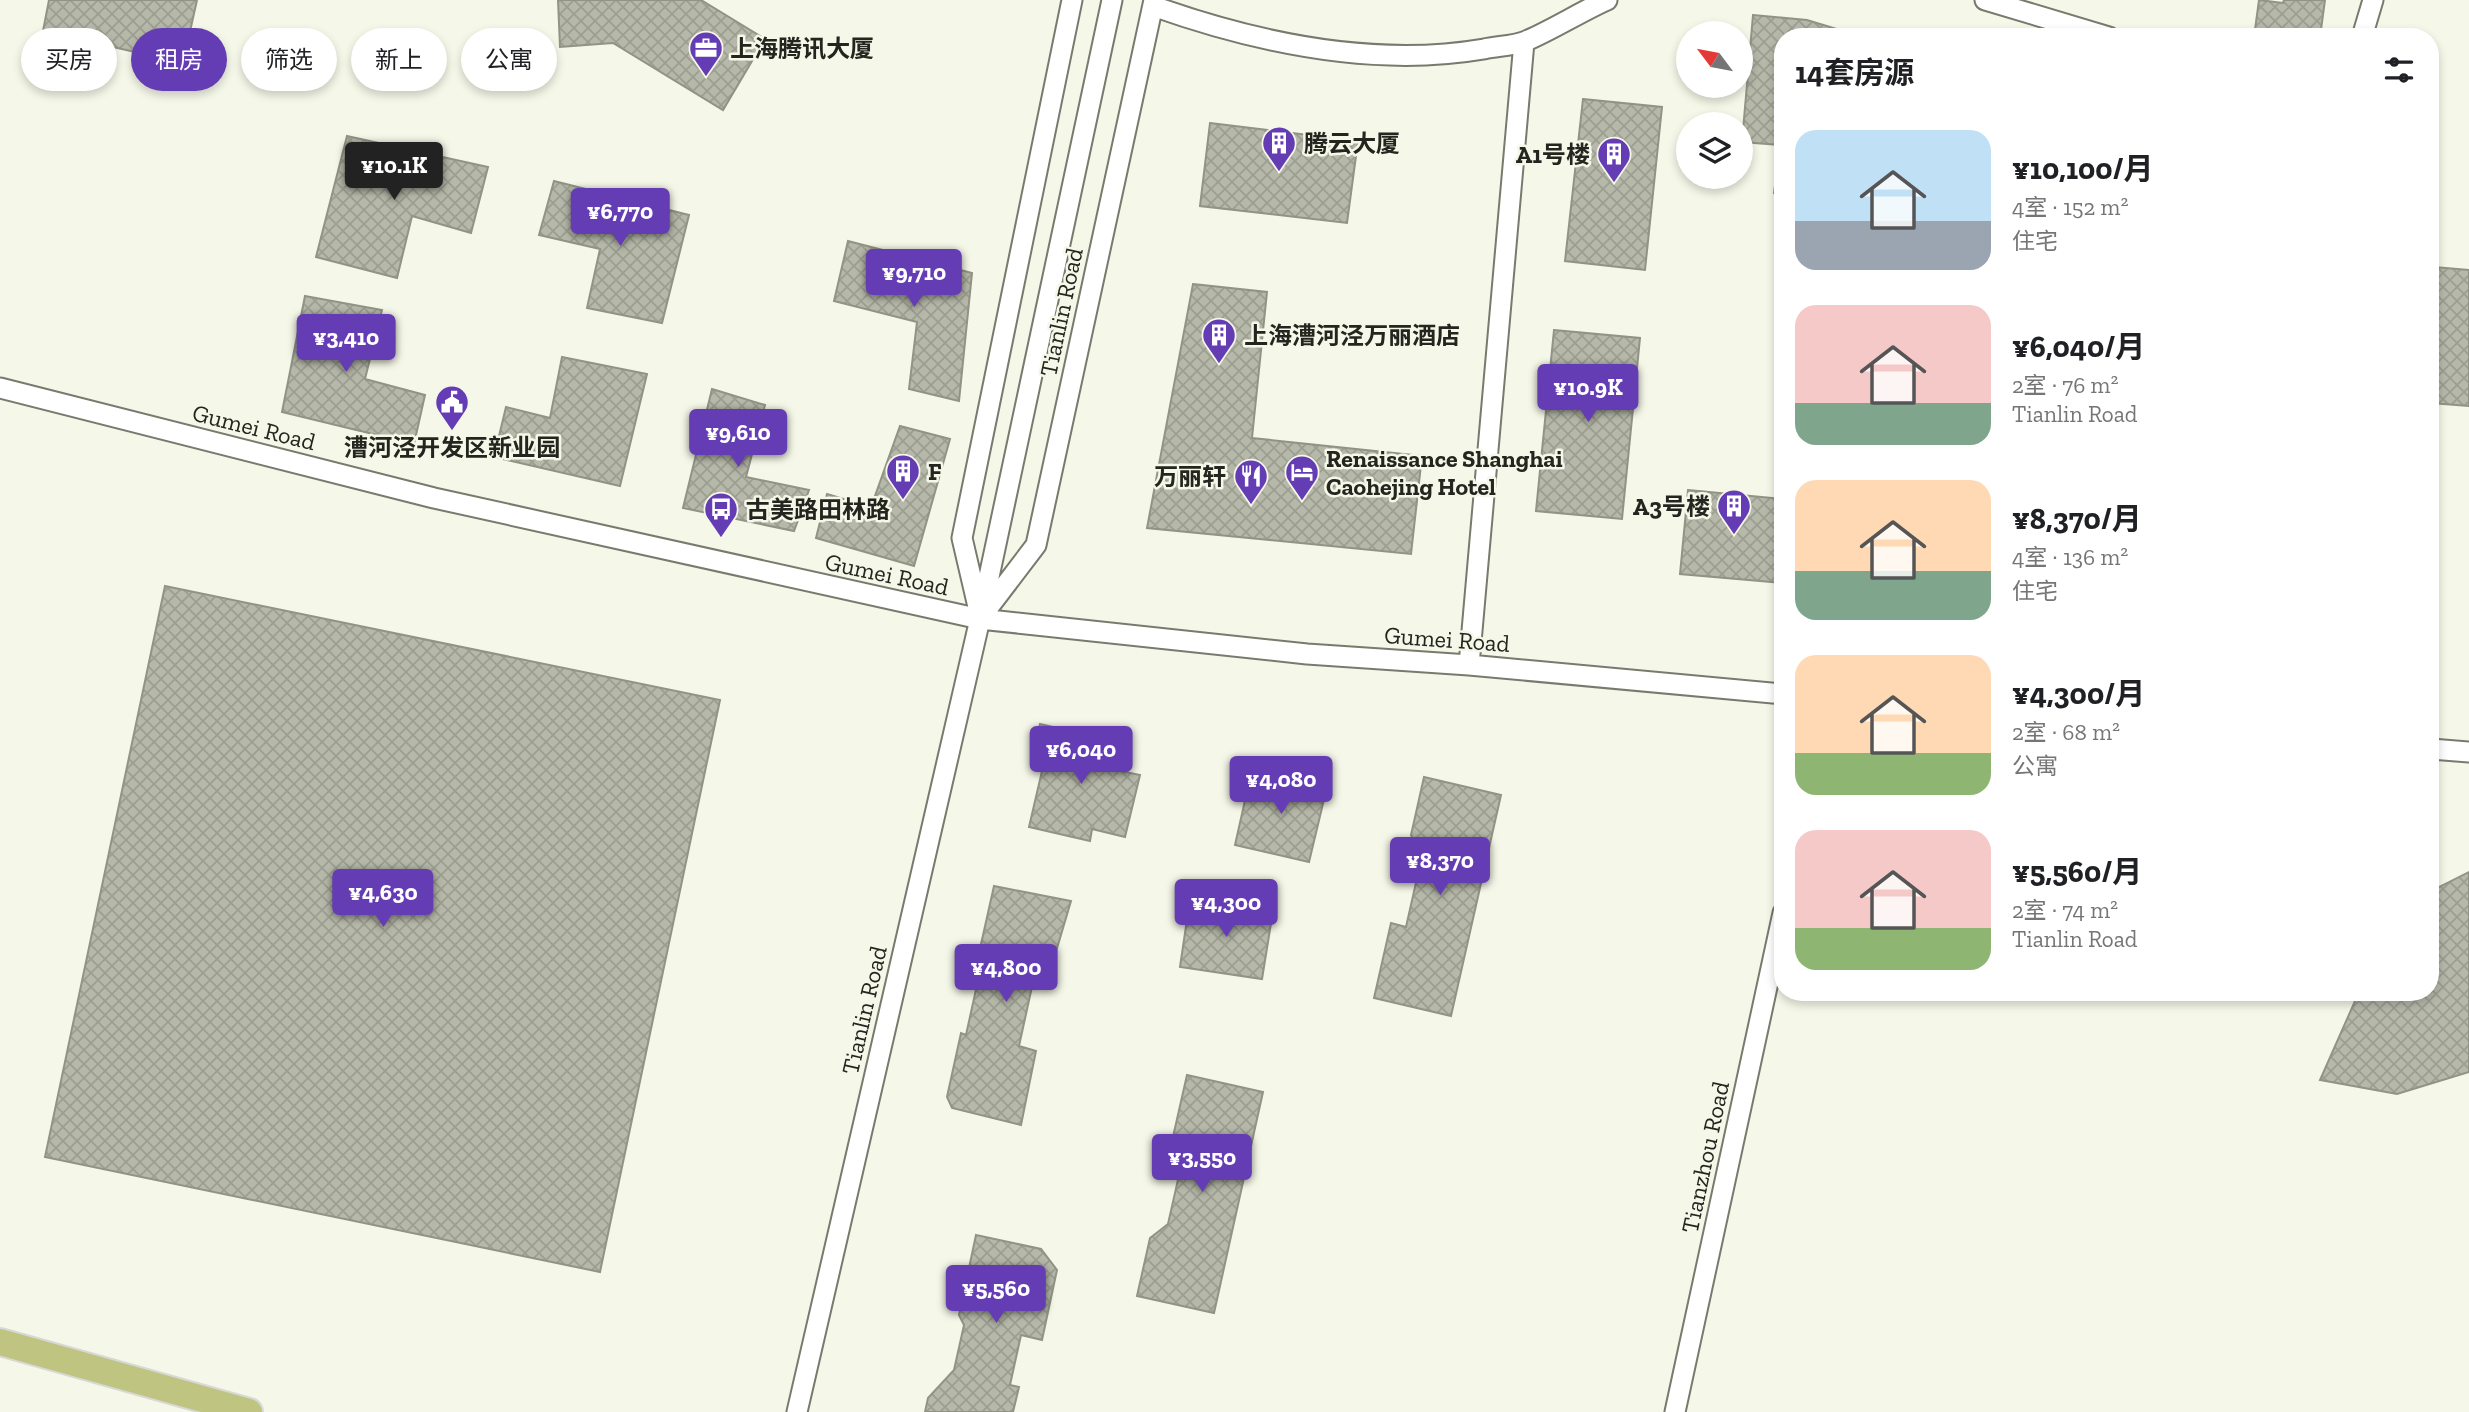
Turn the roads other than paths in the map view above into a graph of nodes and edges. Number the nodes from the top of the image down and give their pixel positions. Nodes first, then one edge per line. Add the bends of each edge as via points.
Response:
1 (1072, 0) edge
2 (1112, 0) edge
3 (1607, 0) edge
4 (1985, 0) edge
5 (2373, 0) edge
6 (1153, 3) edge
7 (2079, 28) edge
8 (2365, 28) edge
9 (1524, 42) junction
10 (0, 388) edge
11 (980, 619) junction
12 (1469, 665) junction
13 (1774, 693) edge
14 (2439, 749) edge
15 (2469, 752) edge
16 (1774, 955) edge
17 (0, 1342) edge
18 (248, 1412) edge
19 (797, 1412) edge
20 (1675, 1412) edge

1 - 11 street, Tianlin Road via 962,538
2 - 11 street, Tianlin Road
3 - 9 street
4 - 7 street
5 - 8 street
6 - 9 street via 1210,26 1322,49 1449,55
6 - 11 street, Tianlin Road via 1036,545
9 - 12 street
10 - 11 street, Gumei Road via 434,498
11 - 12 street, Gumei Road via 1307,654
11 - 19 street, Tianlin Road
12 - 13 street, Gumei Road
14 - 15 street
16 - 20 street, Tianzhou Road
17 - 18 main road

